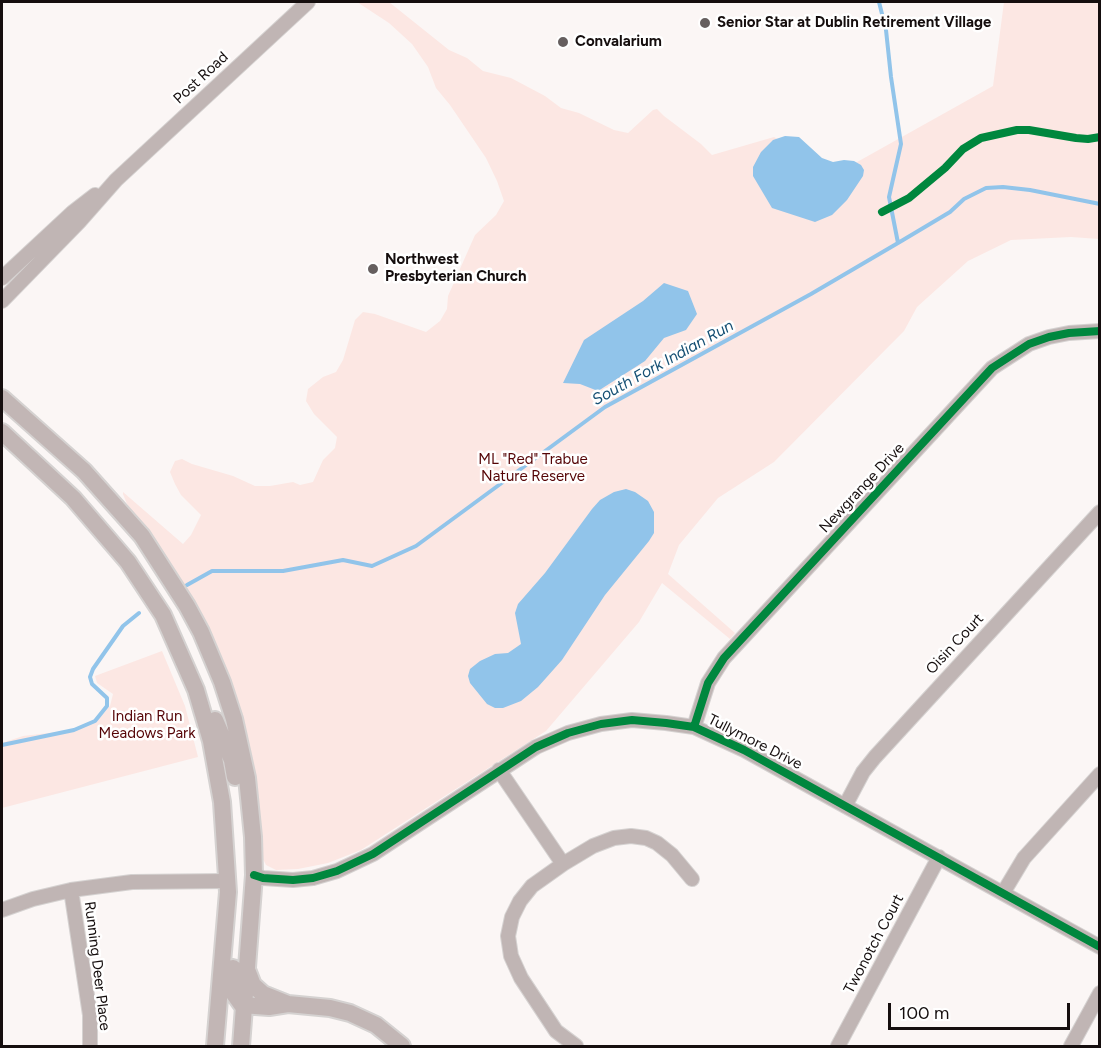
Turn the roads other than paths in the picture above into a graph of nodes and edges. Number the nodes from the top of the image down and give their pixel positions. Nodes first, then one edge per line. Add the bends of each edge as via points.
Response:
1 (308, 2) edge
2 (116, 180) junction
3 (2, 278) edge
4 (2, 301) edge
5 (1100, 331) edge
6 (2, 399) edge
7 (2, 432) edge
8 (1100, 512) edge
9 (163, 615) junction
10 (694, 726) junction
11 (218, 729) junction
12 (499, 770) junction
13 (1100, 774) edge
14 (845, 806) junction
15 (939, 857) junction
16 (563, 864) junction
17 (254, 874) junction
18 (692, 879) dead end
19 (226, 881) junction
20 (71, 890) junction
21 (1003, 893) junction
22 (2, 910) edge
23 (1100, 946) edge
24 (247, 978) junction
25 (1100, 993) edge
26 (288, 1004) junction
27 (245, 1007) junction
28 (90, 1047) edge
29 (215, 1047) edge
30 (241, 1047) edge
31 (402, 1047) edge
32 (576, 1047) edge
33 (838, 1047) edge
34 (1071, 1047) edge

1 - 2 street, Post Road
2 - 3 street, Post Road via 73,212
2 - 4 street, Post Road
5 - 10 street, Newgrange Drive via 1049,337 1029,344 992,368 724,658 708,683
6 - 17 main road via 113,502 142,536 201,632 234,719 249,798
7 - 9 main road via 73,498 128,562
8 - 14 street, Oisin Court via 875,756
9 - 11 main road via 189,649
9 - 19 main road via 196,690 211,741 222,802
10 - 12 street, Tullymore Drive via 632,720 601,724 536,747
10 - 14 street, Tullymore Drive
11 - 17 main road via 232,760 238,789 243,865
11 - 27 main road via 233,820 237,928 232,986 234,996
12 - 16 street
12 - 17 street, Tullymore Drive via 357,863 313,878 263,878
13 - 21 street via 1024,858
14 - 15 street, Tullymore Drive
15 - 21 street, Tullymore Drive
15 - 33 street, Twonotch Court
16 - 18 street via 593,846 631,836 657,843
16 - 32 street via 532,886 520,901 508,936 511,956 521,978 556,1031
17 - 24 main road
19 - 20 street via 132,882
19 - 29 main road
20 - 22 street
20 - 28 street, Running Deer Place via 90,1015
21 - 23 street, Tullymore Drive
24 - 26 main road via 259,991
24 - 27 main road
25 - 34 street
26 - 27 main road
26 - 31 main road via 350,1013 376,1025
27 - 30 main road

